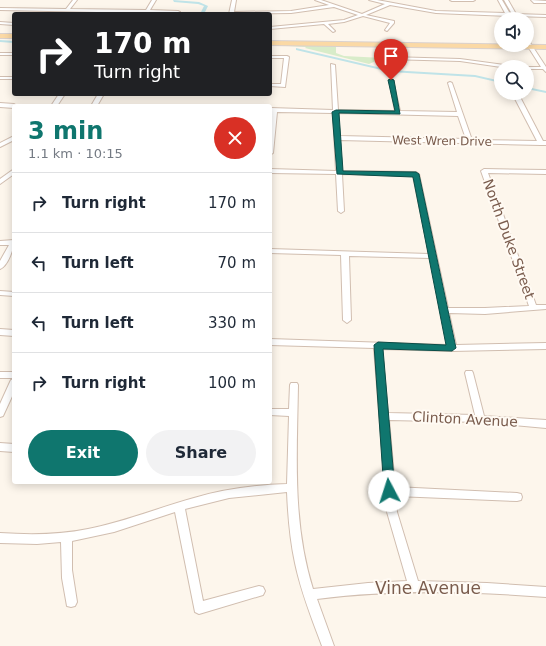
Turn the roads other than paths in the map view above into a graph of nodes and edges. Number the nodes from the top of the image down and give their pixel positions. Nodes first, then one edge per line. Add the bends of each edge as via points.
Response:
1 (75, 0) edge
2 (154, 0) edge
3 (234, 0) edge
4 (317, 0) edge
5 (371, 0) edge
6 (393, 0) edge
7 (452, 0) edge
8 (474, 0) edge
9 (500, 0) edge
10 (506, 0) edge
11 (533, 1) edge
12 (546, 2) edge
13 (387, 4) junction
14 (333, 6) junction
15 (0, 9) edge
16 (43, 10) joint
17 (66, 11) junction
18 (106, 12) edge
19 (148, 12) edge
20 (231, 12) edge
21 (506, 12) edge
22 (513, 12) edge
23 (272, 13) edge
24 (364, 15) junction
25 (494, 16) edge
26 (534, 16) edge
27 (546, 16) edge
28 (0, 24) edge
29 (12, 24) edge
30 (326, 24) junction
31 (272, 28) edge
32 (387, 30) dead end
33 (333, 31) dead end
34 (0, 36) edge
35 (12, 36) edge
36 (272, 42) edge
37 (272, 42) edge
38 (494, 44) edge
39 (494, 44) edge
40 (381, 45) junction
41 (534, 45) edge
42 (546, 46) edge
43 (533, 52) edge
44 (0, 54) edge
45 (12, 54) edge
46 (272, 57) edge
47 (333, 65) dead end
48 (494, 65) edge
49 (534, 69) edge
50 (545, 70) edge
51 (0, 78) edge
52 (12, 78) edge
53 (391, 80) dead end
54 (450, 83) dead end
55 (272, 85) edge
56 (519, 100) edge
57 (0, 105) edge
58 (12, 106) edge
59 (272, 110) edge
60 (336, 112) junction
61 (398, 112) junction
62 (461, 114) junction
63 (338, 138) junction
64 (12, 139) edge
65 (470, 142) junction
66 (1, 143) edge
67 (543, 143) edge
68 (12, 146) edge
69 (272, 171) edge
70 (546, 172) edge
71 (12, 173) edge
72 (340, 173) junction
73 (0, 182) edge
74 (341, 211) dead end
75 (0, 243) edge
76 (12, 243) edge
77 (12, 246) edge
78 (272, 251) edge
79 (345, 253) junction
80 (433, 256) junction
81 (0, 267) edge
82 (0, 293) edge
83 (12, 294) edge
84 (533, 307) junction
85 (546, 307) edge
86 (445, 310) junction
87 (347, 320) dead end
88 (0, 332) edge
89 (12, 333) edge
90 (272, 342) edge
91 (378, 345) junction
92 (546, 346) edge
93 (452, 348) junction
94 (469, 373) dead end
95 (0, 375) edge
96 (12, 375) edge
97 (294, 385) dead end
98 (12, 387) edge
99 (272, 412) edge
100 (293, 413) junction
101 (0, 414) edge
102 (383, 416) junction
103 (480, 419) junction
104 (546, 424) edge
105 (0, 447) edge
106 (12, 448) edge
107 (292, 488) junction
108 (389, 491) junction
109 (516, 497) dead end
110 (180, 507) junction
111 (66, 537) junction
112 (0, 538) edge
113 (414, 586) junction
114 (259, 591) dead end
115 (546, 592) edge
116 (309, 595) junction
117 (71, 602) dead end
118 (328, 646) edge

1 - 17 street
2 - 19 street
3 - 20 street
4 - 14 street
5 - 13 street
6 - 13 street
7 - 8 street
9 - 21 street
10 - 22 street
11 - 12 street
13 - 24 street
13 - 25 street via 436,12
14 - 23 street
14 - 24 street
15 - 16 street
16 - 17 street
17 - 18 street
24 - 30 street
24 - 32 street via 393,22
26 - 27 street
28 - 29 street
30 - 31 street
30 - 33 street
34 - 35 main road
36 - 38 main road
37 - 40 main road
39 - 40 main road
40 - 48 street via 385,57 460,60
41 - 42 main road
43 - 50 street
44 - 45 street
46 - 55 street via 286,57 283,86
47 - 60 street
49 - 50 street
51 - 52 street
53 - 61 street
54 - 62 street
56 - 67 street
57 - 58 street
59 - 60 street
60 - 61 street
60 - 63 street
61 - 62 street
62 - 65 street
63 - 65 street, West Wren Drive
63 - 72 street
64 - 66 street
65 - 67 street, West Wren Drive
66 - 68 street
69 - 72 street
70 - 84 street, North Duke Street via 484,171
71 - 73 street
72 - 74 street
72 - 80 street via 416,174
75 - 76 street
77 - 81 street
78 - 79 street
79 - 80 street
79 - 87 street
80 - 86 street
82 - 83 street
84 - 85 street
84 - 86 street via 485,311
86 - 93 street
88 - 89 street
90 - 91 street
91 - 93 street
91 - 102 street
92 - 93 street
94 - 103 street
95 - 96 street
97 - 100 street
98 - 101 street
99 - 100 street
100 - 107 street
102 - 103 street, Clinton Avenue
102 - 108 street
103 - 104 street, Clinton Avenue
105 - 106 street
107 - 110 street via 234,492
107 - 116 street via 298,554
108 - 109 street
108 - 113 street via 396,526
110 - 111 street via 129,524
110 - 114 street via 199,608
111 - 112 street
111 - 117 street via 67,578
113 - 115 street, Vine Avenue
113 - 116 street, Vine Avenue
116 - 118 street

